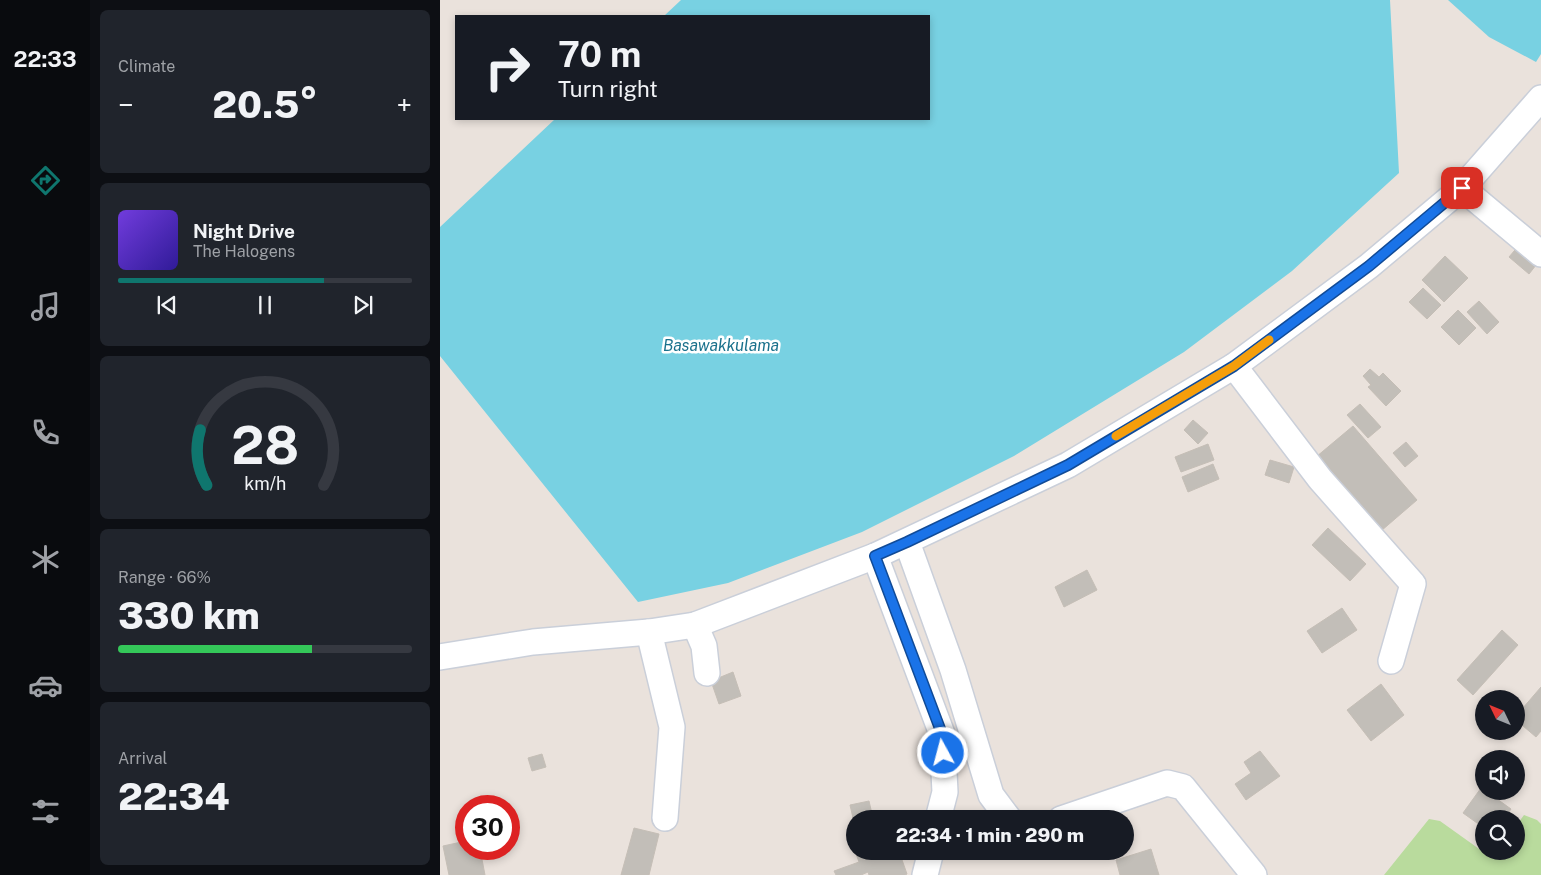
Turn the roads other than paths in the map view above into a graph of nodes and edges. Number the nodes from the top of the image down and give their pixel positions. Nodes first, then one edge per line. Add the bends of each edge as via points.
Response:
1 (1541, 98) edge
2 (1462, 188) junction
3 (1541, 254) edge
4 (1234, 366) junction
5 (907, 542) junction
6 (875, 556) junction
7 (695, 625) junction
8 (649, 632) junction
9 (440, 657) edge
10 (1391, 661) dead end
11 (707, 673) dead end
12 (940, 810) edge
13 (1002, 810) edge
14 (1088, 810) edge
15 (665, 818) dead end
16 (928, 860) edge
17 (925, 875) edge
18 (1254, 875) edge

1 - 2 street
2 - 3 street
2 - 4 street via 1369,266
4 - 5 street via 1068,465
4 - 10 street via 1320,479 1413,584
5 - 6 street
5 - 13 street via 953,670 992,796
6 - 7 street
6 - 12 street via 942,734 945,792
7 - 8 street
7 - 11 street via 704,646
8 - 9 street via 533,642
8 - 15 street via 672,726
14 - 18 street via 1167,783 1183,788
16 - 17 street

